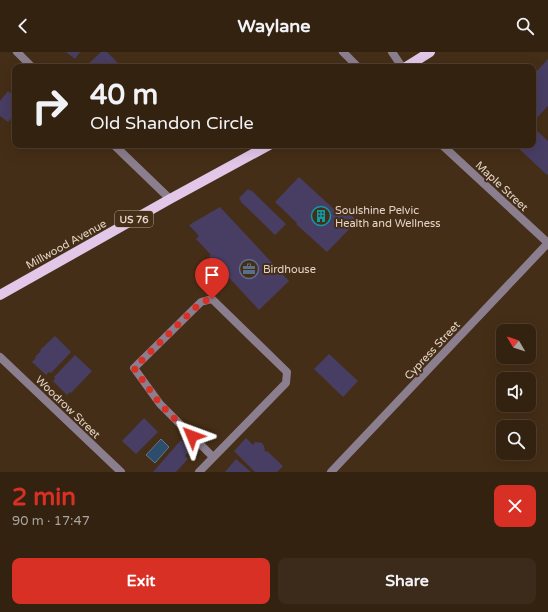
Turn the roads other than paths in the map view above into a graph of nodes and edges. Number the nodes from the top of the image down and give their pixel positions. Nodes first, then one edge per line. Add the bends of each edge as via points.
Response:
1 (17, 52) edge
2 (342, 52) edge
3 (392, 52) edge
4 (430, 52) edge
5 (29, 64) edge
6 (355, 64) edge
7 (400, 64) edge
8 (411, 64) edge
9 (117, 148) edge
10 (264, 148) edge
11 (445, 148) edge
12 (170, 199) junction
13 (548, 243) edge
14 (0, 295) edge
15 (0, 357) edge
16 (213, 457) junction
17 (121, 472) edge
18 (198, 472) edge
19 (331, 472) edge

1 - 5 street
2 - 6 street
3 - 7 street
4 - 8 main road
9 - 12 street
10 - 12 main road, Millwood Avenue / US 76
11 - 13 street, Maple Street
12 - 14 main road, Millwood Avenue / US 76
13 - 19 street, Cypress Street
15 - 17 street, Woodrow Street
16 - 16 street via 286,383 287,372 212,299 201,302 134,368 160,404
16 - 18 street

